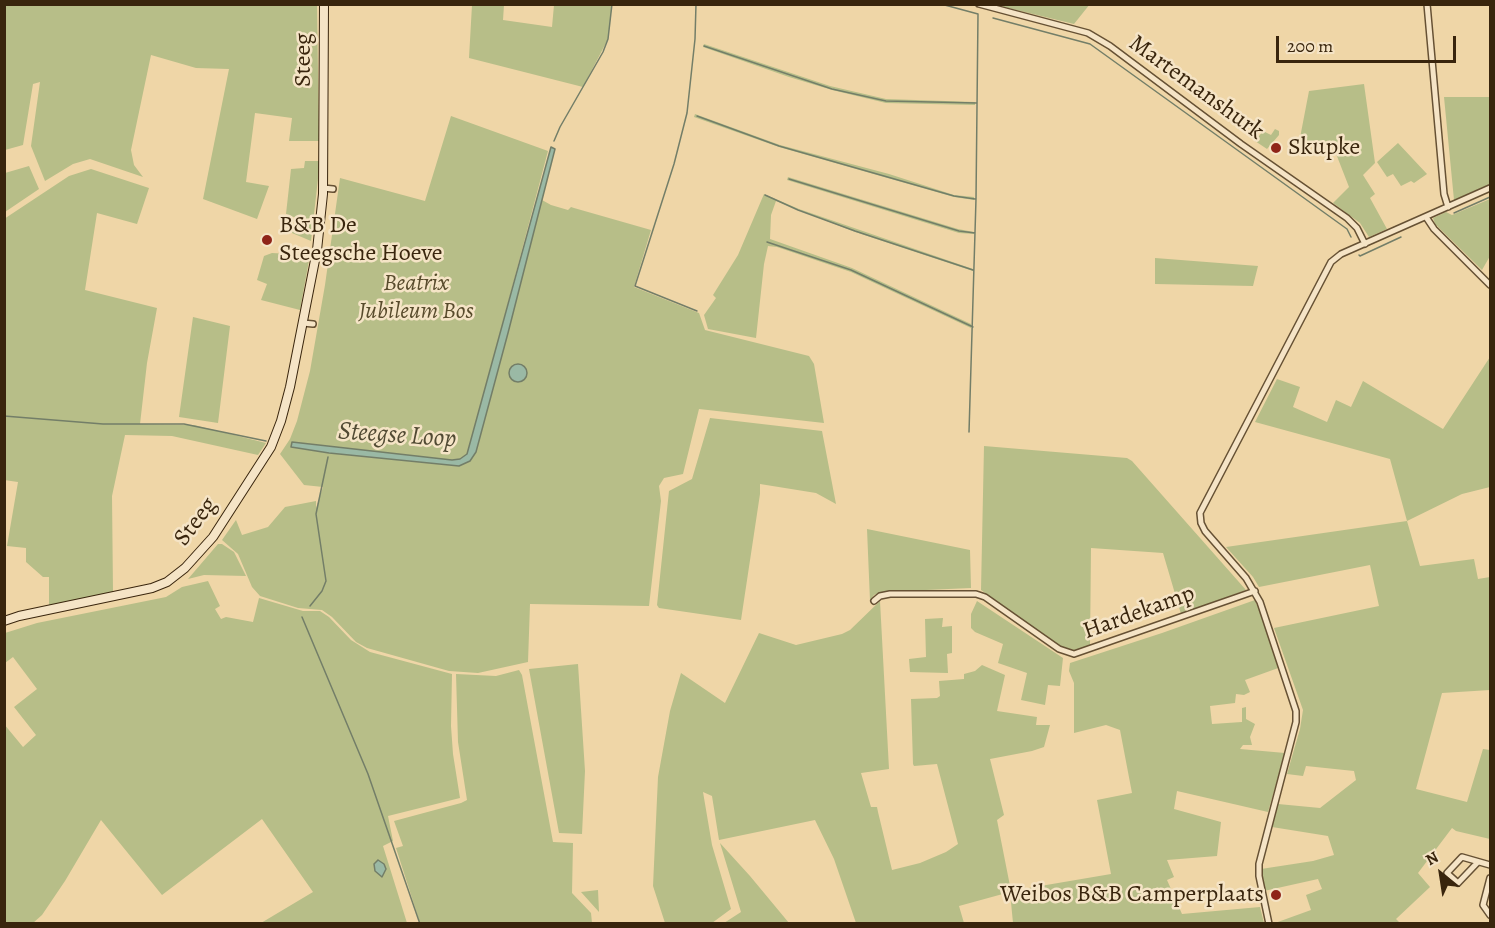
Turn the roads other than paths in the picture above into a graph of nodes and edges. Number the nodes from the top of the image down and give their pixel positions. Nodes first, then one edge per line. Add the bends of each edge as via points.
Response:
1 (324, 4) edge
2 (979, 4) edge
3 (1427, 4) edge
4 (323, 188) junction
5 (1491, 188) edge
6 (333, 189) dead end
7 (1448, 207) junction
8 (1426, 217) junction
9 (1365, 244) junction
10 (1491, 285) edge
11 (303, 323) junction
12 (313, 324) dead end
13 (1255, 591) junction
14 (874, 601) dead end
15 (4, 621) edge
16 (1478, 862) junction
17 (1491, 865) edge
18 (1491, 878) edge
19 (1491, 915) edge
20 (1269, 924) edge

1 - 4 street, Steeg
2 - 9 street, Martemanshurk via 1088,33 1347,218
3 - 7 street
4 - 6 street
4 - 11 street, Steeg via 317,250
5 - 7 street
7 - 8 street
8 - 9 street
8 - 10 street
9 - 13 street via 1337,257 1327,268 1200,513 1205,531
11 - 12 street
11 - 15 street, Steeg via 291,387 271,447 216,539 180,573 159,586
13 - 14 street, Hardekamp via 1074,654 1059,649 976,594 891,594
13 - 20 street via 1297,716 1258,864
16 - 16 street via 1462,857 1448,873 1458,883
16 - 17 street
18 - 19 street via 1483,904

